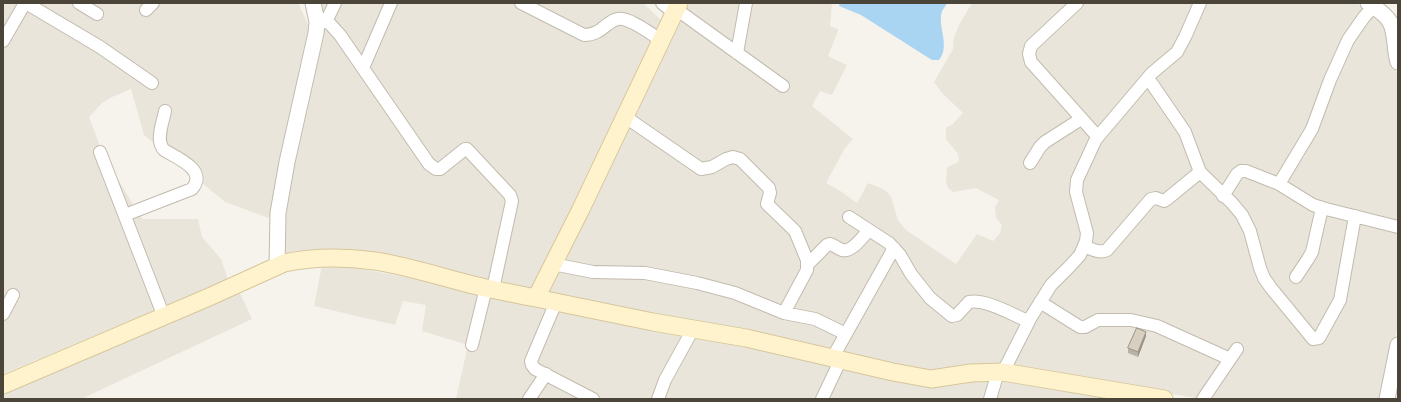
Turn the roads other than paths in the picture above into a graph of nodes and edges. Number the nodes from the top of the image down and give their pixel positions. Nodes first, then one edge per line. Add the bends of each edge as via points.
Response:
1 (25, 3) edge
2 (79, 3) edge
3 (335, 3) edge
4 (391, 3) edge
5 (521, 3) edge
6 (746, 3) edge
7 (1077, 3) edge
8 (1200, 3) edge
9 (1370, 5) edge
10 (673, 7) edge
11 (318, 13) edge
12 (97, 14) dead end
13 (1392, 17) edge
14 (661, 40) junction
15 (3, 41) edge
16 (736, 53) junction
17 (1398, 62) edge
18 (363, 68) junction
19 (1148, 78) junction
20 (152, 83) dead end
21 (782, 86) dead end
22 (165, 111) dead end
23 (624, 116) junction
24 (1081, 119) junction
25 (1098, 137) junction
26 (100, 152) dead end
27 (1030, 163) dead end
28 (1200, 172) junction
29 (1279, 184) junction
30 (1223, 196) junction
31 (1322, 208) junction
32 (125, 215) junction
33 (1355, 216) junction
34 (849, 217) dead end
35 (1398, 227) edge
36 (869, 230) junction
37 (1084, 246) junction
38 (894, 248) junction
39 (553, 264) junction
40 (808, 264) junction
41 (277, 266) junction
42 (1296, 277) dead end
43 (490, 288) junction
44 (13, 295) dead end
45 (536, 298) junction
46 (556, 302) junction
47 (1040, 302) junction
48 (784, 313) junction
49 (3, 314) edge
50 (164, 317) junction
51 (1028, 321) junction
52 (692, 328) junction
53 (846, 334) junction
54 (472, 345) dead end
55 (1398, 345) edge
56 (837, 358) junction
57 (1000, 372) junction
58 (546, 374) junction
59 (3, 385) edge
60 (1109, 395) edge
61 (529, 399) edge
62 (593, 399) edge
63 (658, 399) edge
64 (822, 399) edge
65 (990, 399) edge
66 (1164, 399) edge
67 (1203, 399) edge
68 (1387, 399) edge

1 - 15 street
1 - 20 street via 100,47
2 - 12 street
3 - 11 street
4 - 18 street
5 - 14 street via 587,35 601,30 614,20 623,19
6 - 16 street
7 - 24 street via 1038,38 1031,46 1029,54 1031,62
8 - 19 street via 1177,52
9 - 13 street
9 - 29 street via 1348,40 1312,129
10 - 14 main road
10 - 16 street
11 - 18 street via 340,35
11 - 41 street via 278,213
13 - 17 street via 1390,21
14 - 23 main road
16 - 21 street
18 - 43 street via 429,164 440,169 468,149 510,195 512,201
19 - 25 street
19 - 28 street via 1185,132
22 - 32 street via 160,136 161,148 192,167 196,175 195,186
23 - 39 main road
23 - 40 street via 702,169 733,157 740,159 769,188 767,204 795,231
24 - 25 street
24 - 27 street via 1045,142
25 - 37 street via 1077,180 1076,192 1087,233
26 - 32 street
28 - 30 street
28 - 37 street via 1167,200 1151,199 1104,252
29 - 30 street via 1241,171
29 - 31 street via 1301,199
30 - 33 street via 1242,215 1250,231 1264,278 1313,339 1319,338 1340,300
31 - 33 street
31 - 42 street via 1312,252
32 - 50 street
33 - 35 street
34 - 36 street
36 - 38 street
36 - 40 street via 847,250 830,244 826,246
37 - 47 street via 1075,261 1051,285
38 - 51 street via 930,298 952,316 957,316 969,302 974,301
38 - 53 street
39 - 45 main road
39 - 48 street via 593,272 645,273 697,283 735,293
40 - 48 street
41 - 43 main road via 314,259 376,261
41 - 50 main road
43 - 45 main road
43 - 54 street
44 - 49 street
45 - 46 main road
46 - 52 main road
46 - 58 street via 531,361 535,369
47 - 51 street
47 - 67 street via 1080,328 1098,320 1144,322 1234,354
48 - 53 street via 815,319
50 - 59 main road
51 - 57 street
52 - 56 main road
52 - 63 street
53 - 56 street
55 - 68 street
56 - 57 main road via 931,379
56 - 64 street
57 - 60 main road
57 - 65 street
58 - 61 street
58 - 62 street
60 - 66 main road

